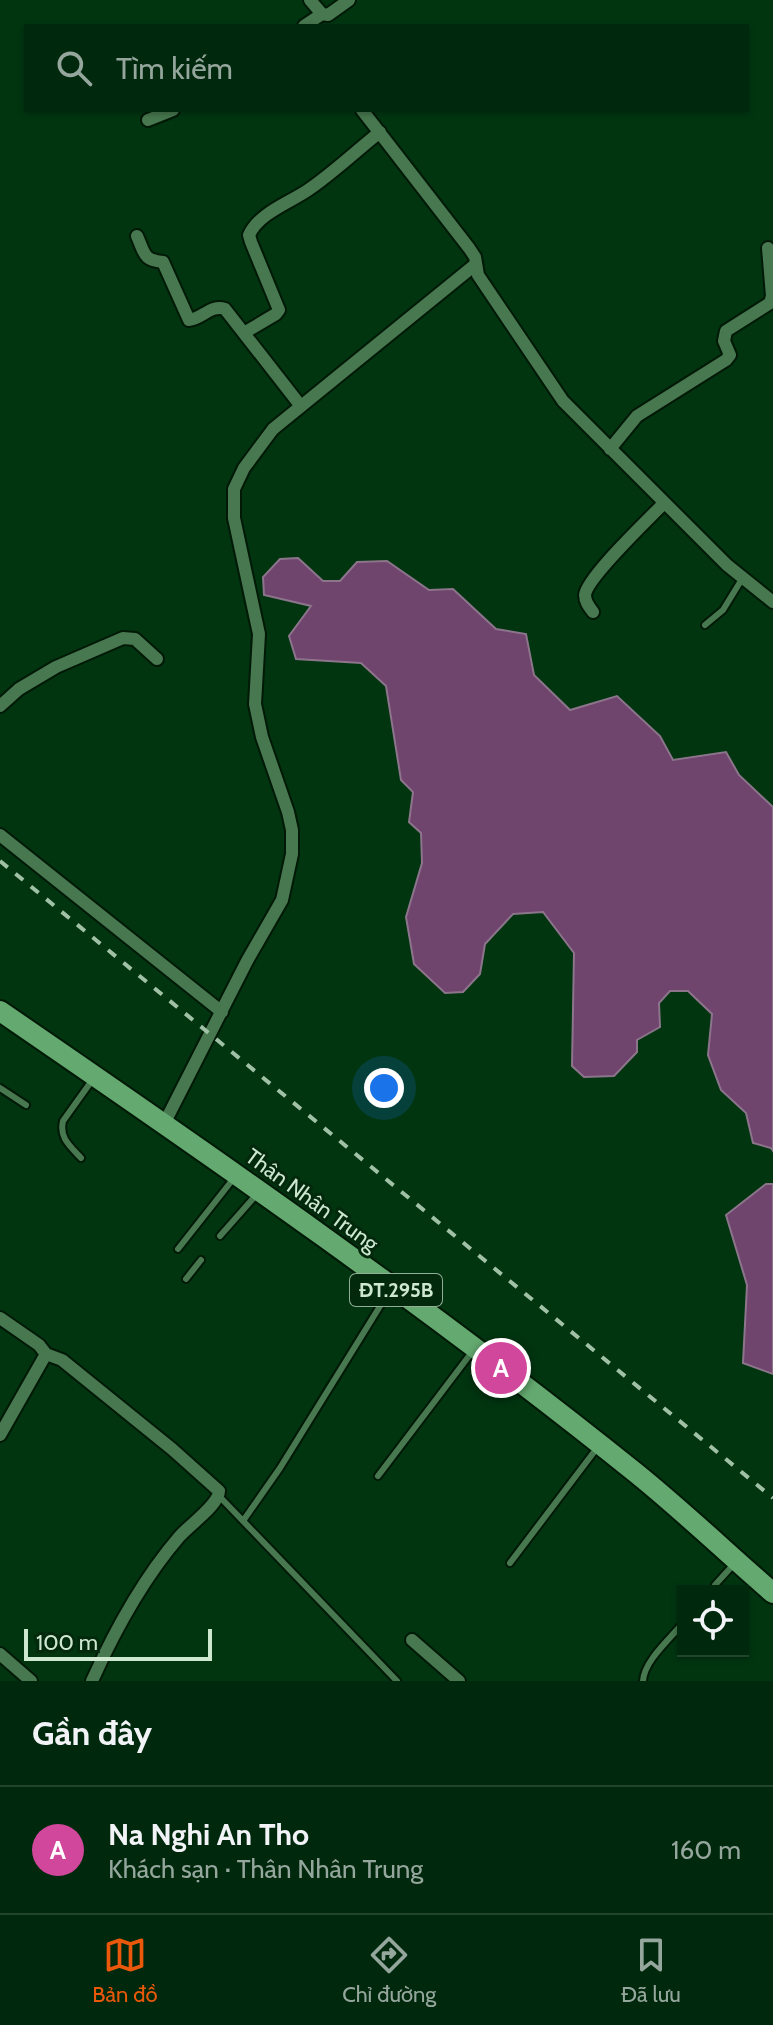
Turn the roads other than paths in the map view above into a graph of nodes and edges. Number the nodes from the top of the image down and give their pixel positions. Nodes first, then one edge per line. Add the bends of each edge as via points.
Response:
1 (310, 0) edge
2 (349, 0) edge
3 (322, 14) junction
4 (309, 24) edge
5 (168, 112) edge
6 (364, 112) edge
7 (148, 120) dead end
8 (380, 132) junction
9 (137, 236) dead end
10 (768, 248) dead end
11 (476, 264) junction
12 (244, 333) junction
13 (300, 405) junction
14 (610, 449) junction
15 (664, 503) junction
16 (742, 579) junction
17 (773, 602) edge
18 (593, 612) dead end
19 (705, 625) dead end
20 (157, 659) dead end
21 (0, 706) edge
22 (0, 835) edge
23 (0, 1011) edge
24 (222, 1012) junction
25 (96, 1077) junction
26 (0, 1088) edge
27 (26, 1105) dead end
28 (164, 1124) junction
29 (81, 1158) dead end
30 (236, 1175) junction
31 (259, 1191) junction
32 (220, 1236) dead end
33 (178, 1249) dead end
34 (201, 1260) dead end
35 (186, 1279) dead end
36 (392, 1287) junction
37 (0, 1318) edge
38 (474, 1349) junction
39 (46, 1354) junction
40 (0, 1435) edge
41 (600, 1444) junction
42 (378, 1476) dead end
43 (219, 1496) junction
44 (243, 1521) junction
45 (736, 1561) junction
46 (510, 1563) dead end
47 (715, 1585) dead end
48 (773, 1593) edge
49 (677, 1630) edge
50 (412, 1640) dead end
51 (0, 1654) edge
52 (31, 1681) edge
53 (92, 1681) edge
54 (397, 1681) edge
55 (459, 1681) edge
56 (643, 1681) edge

1 - 3 street
2 - 3 street
3 - 4 street
5 - 7 street
6 - 8 street
8 - 11 street
8 - 12 street via 252,228 251,242 279,310
9 - 12 street via 146,258 163,262 189,320 218,307
10 - 14 street via 770,303 726,331 730,355 637,416
11 - 13 street
11 - 14 street via 478,275 551,385
12 - 13 street
13 - 24 street via 259,446 234,489 234,518 259,634 255,704 288,812 292,854 282,900
14 - 15 street
15 - 16 street
15 - 18 street via 586,591
16 - 17 street
16 - 19 lane via 723,610
20 - 21 street via 135,639 123,638 56,667
22 - 24 street
23 - 25 main road, Thân Nhân Trung / ĐT.295B
24 - 28 street
25 - 28 main road, Thân Nhân Trung / ĐT.295B
25 - 29 lane via 63,1121 64,1139
26 - 27 lane
28 - 30 main road, Thân Nhân Trung / ĐT.295B
30 - 31 main road, Thân Nhân Trung / ĐT.295B
30 - 33 lane
31 - 32 lane
31 - 36 main road, Thân Nhân Trung / ĐT.295B
34 - 35 lane
36 - 38 main road, Thân Nhân Trung / ĐT.295B
36 - 44 lane
37 - 39 street
38 - 41 main road, Thân Nhân Trung / ĐT.295B
38 - 42 lane
39 - 40 street
39 - 43 street via 62,1360 172,1449
41 - 45 main road, Thân Nhân Trung / ĐT.295B
41 - 46 lane
43 - 44 lane
43 - 53 street via 156,1565
44 - 54 lane
45 - 47 lane
45 - 48 main road, Thân Nhân Trung / ĐT.295B
49 - 56 lane via 648,1666
50 - 55 street
51 - 52 street

